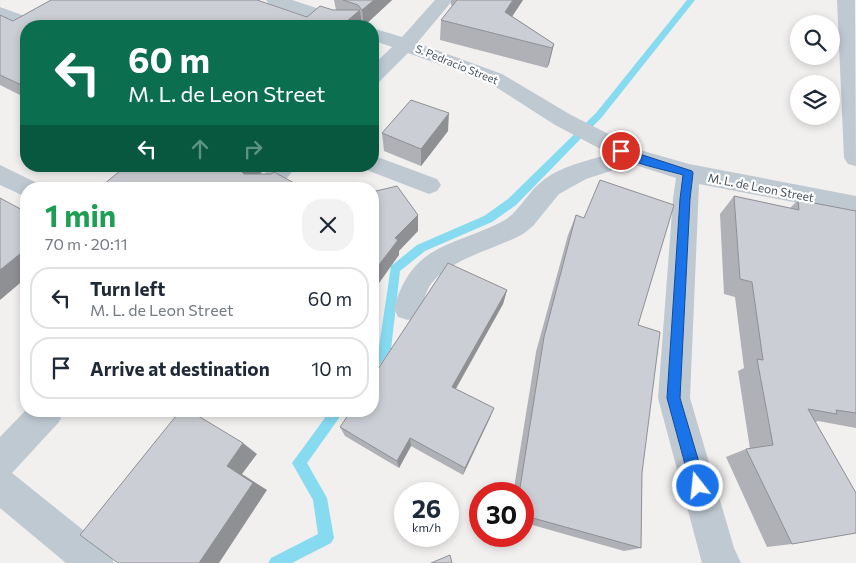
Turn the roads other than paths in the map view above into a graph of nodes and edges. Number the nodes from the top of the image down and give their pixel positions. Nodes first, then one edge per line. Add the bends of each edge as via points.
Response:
1 (275, 0) edge
2 (444, 0) edge
3 (846, 0) edge
4 (0, 12) edge
5 (20, 20) edge
6 (335, 20) edge
7 (379, 35) edge
8 (406, 44) junction
9 (379, 71) edge
10 (621, 151) junction
11 (856, 158) edge
12 (379, 167) edge
13 (280, 172) edge
14 (688, 173) junction
15 (0, 174) edge
16 (270, 182) edge
17 (20, 185) edge
18 (429, 185) dead end
19 (856, 206) edge
20 (408, 308) dead end
21 (42, 417) edge
22 (0, 461) edge
23 (0, 485) edge
24 (95, 563) edge
25 (722, 563) edge

1 - 6 street
2 - 8 street
3 - 11 street
4 - 5 street
7 - 8 street, S. Pedracio Street
8 - 9 street
8 - 10 street, S. Pedracio Street via 495,78
10 - 14 street, M. L. de Leon Street
10 - 20 street via 552,187 517,226 432,265 414,287
12 - 18 street
13 - 16 street
14 - 19 street, M. L. de Leon Street
14 - 25 street via 674,398
15 - 17 street
21 - 22 street
23 - 24 street

